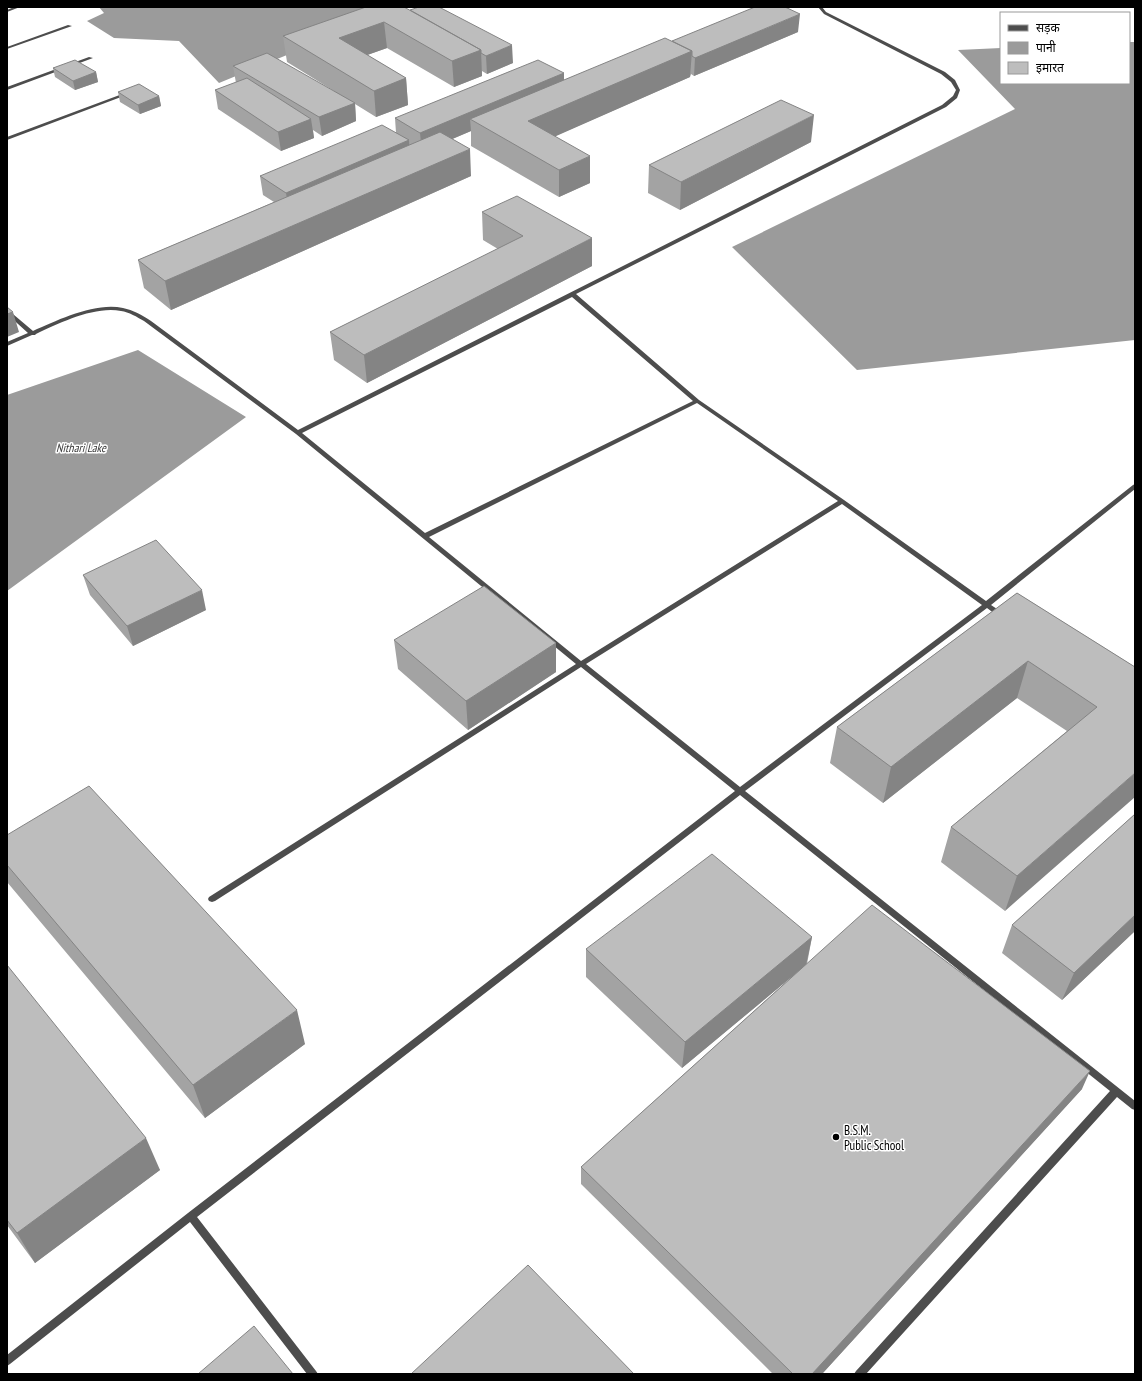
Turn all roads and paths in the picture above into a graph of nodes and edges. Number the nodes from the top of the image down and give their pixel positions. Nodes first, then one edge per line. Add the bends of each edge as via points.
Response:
1 (18, 7) edge
2 (820, 7) edge
3 (7, 10) edge
4 (70, 26) dead end
5 (7, 48) edge
6 (91, 58) dead end
7 (7, 89) edge
8 (129, 94) edge
9 (7, 139) edge
10 (572, 294) junction
11 (7, 311) edge
12 (33, 334) junction
13 (7, 344) edge
14 (697, 402) junction
15 (298, 433) junction
16 (1135, 486) edge
17 (842, 501) junction
18 (425, 536) junction
19 (986, 605) junction
20 (1006, 618) edge
21 (581, 664) junction
22 (740, 790) junction
23 (212, 900) dead end
24 (1116, 1091) junction
25 (1135, 1106) edge
26 (191, 1216) junction
27 (7, 1361) edge
28 (314, 1374) edge
29 (859, 1374) edge

1 - 3 street
2 - 10 street via 825,13 943,73 953,81 958,90 955,97 937,110
4 - 5 street
6 - 7 street
8 - 9 street
10 - 14 street
10 - 15 street
11 - 12 street
12 - 13 street
12 - 15 street via 91,310 121,309 136,314
14 - 17 street
14 - 18 street
15 - 18 street
16 - 19 street
17 - 19 street
17 - 21 street
18 - 21 street
19 - 20 street
19 - 22 street
21 - 22 street
21 - 23 street
22 - 24 street
22 - 26 street
24 - 25 street
24 - 29 street
26 - 27 street
26 - 28 street

